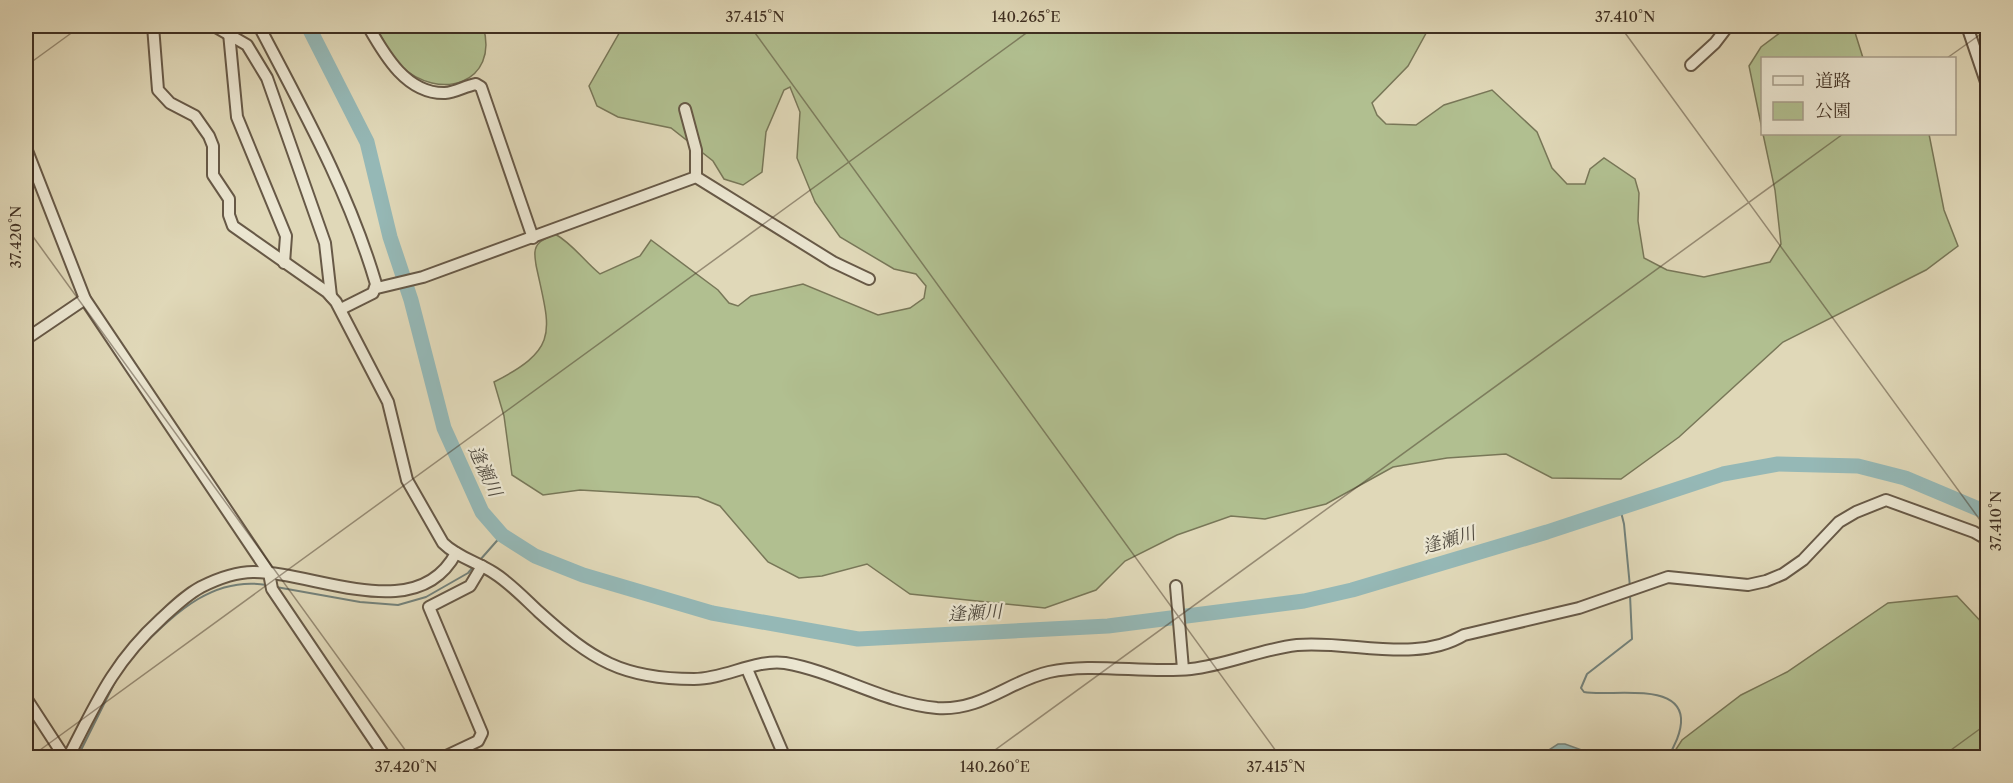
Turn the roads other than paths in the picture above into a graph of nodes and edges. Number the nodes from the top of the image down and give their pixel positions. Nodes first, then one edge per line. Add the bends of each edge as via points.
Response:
1 (153, 26) edge
2 (214, 26) edge
3 (259, 26) edge
4 (368, 26) edge
5 (1728, 26) edge
6 (1967, 26) edge
7 (229, 33) junction
8 (1691, 65) dead end
9 (280, 66) junction
10 (266, 75) junction
11 (1988, 88) edge
12 (685, 109) dead end
13 (26, 148) edge
14 (696, 177) junction
15 (533, 238) junction
16 (284, 263) junction
17 (869, 279) dead end
18 (380, 287) junction
19 (331, 296) junction
20 (85, 299) junction
21 (341, 309) junction
22 (26, 339) edge
23 (1988, 540) edge
24 (456, 553) junction
25 (480, 566) junction
26 (270, 581) junction
27 (1176, 586) dead end
28 (747, 669) junction
29 (1183, 669) junction
30 (26, 698) edge
31 (446, 757) edge
32 (67, 758) edge
33 (387, 758) edge
34 (785, 758) edge

1 - 16 street via 158,90 170,103 195,116 209,136 213,175 227,193 235,229
2 - 7 street
3 - 9 street
4 - 15 street via 392,64 412,83 437,93 476,84 481,87
5 - 8 street
6 - 11 street
7 - 10 street via 253,52
7 - 16 street via 237,117 286,236
9 - 10 street
9 - 18 street via 352,209
10 - 19 street via 325,243
12 - 14 street via 696,150
13 - 20 street
14 - 15 street
14 - 17 street via 833,262
15 - 18 street via 415,279
16 - 19 street
18 - 21 street
19 - 21 street
20 - 22 street
20 - 26 street
21 - 24 street via 388,402 407,480 443,543
23 - 29 street via 1886,500 1839,522 1803,560 1766,581 1748,585 1668,577 1580,608 1464,635 1449,644 1409,648 1299,645
24 - 25 street
24 - 26 street via 437,577 385,592
25 - 28 street via 495,573 599,659 622,670 694,679
25 - 31 street via 470,586 429,608 482,733 478,741
26 - 32 street via 251,572 214,582 173,608 134,644 112,675
26 - 33 street
27 - 29 street
28 - 29 street via 784,663 901,702 938,708 983,702 1053,671
28 - 34 street
30 - 32 street

